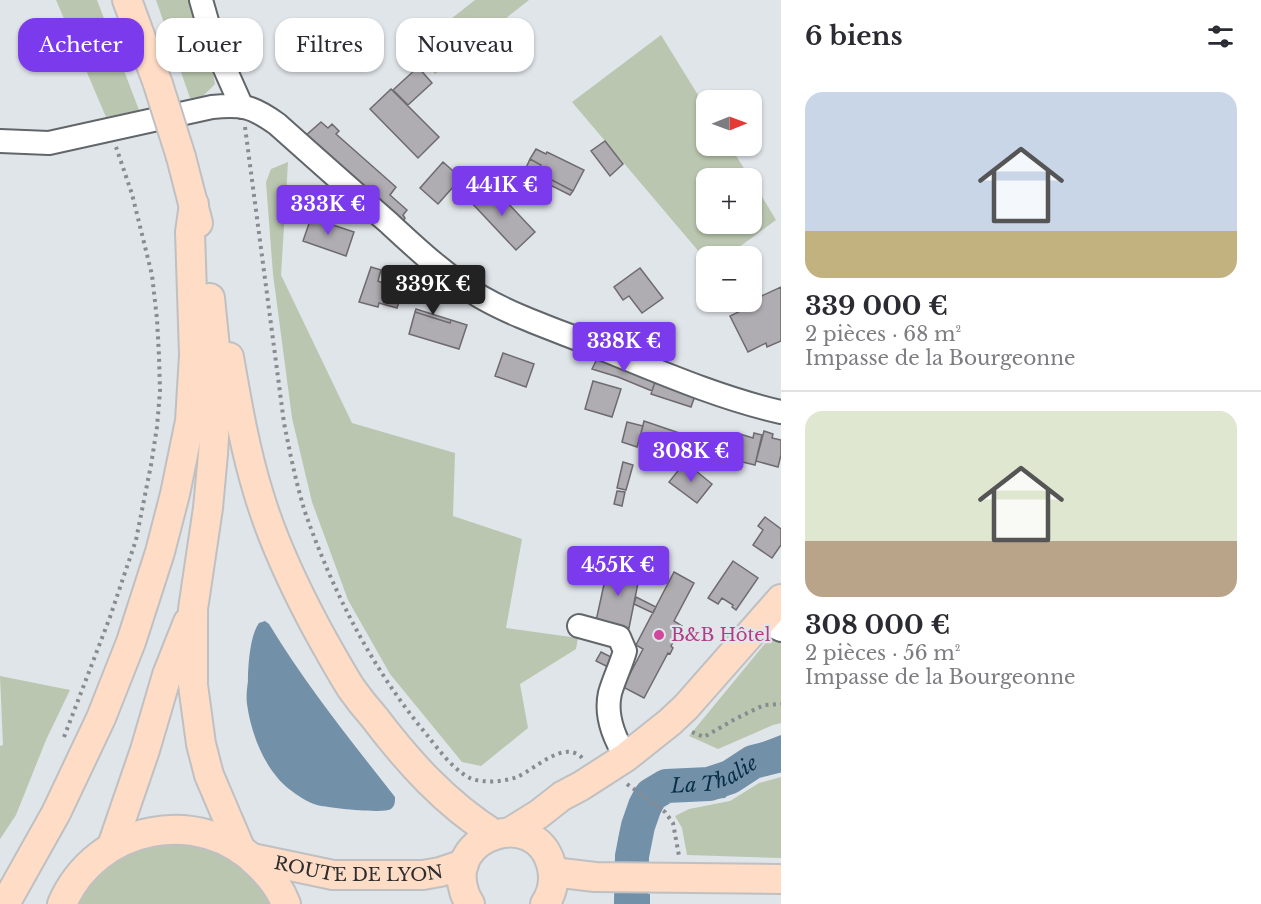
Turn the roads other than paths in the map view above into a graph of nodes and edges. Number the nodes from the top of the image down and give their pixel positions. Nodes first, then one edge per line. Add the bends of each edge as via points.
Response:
1 (127, 0) edge
2 (201, 0) edge
3 (242, 106) junction
4 (0, 141) edge
5 (194, 204) junction
6 (205, 259) junction
7 (781, 412) edge
8 (781, 598) edge
9 (193, 609) junction
10 (771, 625) edge
11 (579, 626) dead end
12 (626, 757) junction
13 (589, 781) junction
14 (502, 833) junction
15 (112, 846) junction
16 (247, 854) junction
17 (464, 864) junction
18 (549, 879) edge
19 (781, 879) edge
20 (61, 900) edge
21 (5, 904) edge
22 (286, 904) edge
23 (470, 904) edge

1 - 5 main road, bridge via 158,84
2 - 3 street via 213,42
3 - 4 street via 212,107 49,143
3 - 7 street via 277,124 406,239 480,296 654,370
5 - 6 main road
5 - 21 main road via 190,232 194,355 191,411 160,552 131,642 100,718 56,813
6 - 9 main road via 215,346 216,403 208,508
6 - 14 main road via 220,308 259,495 298,594 352,688 394,744 460,811
8 - 10 main road
9 - 15 main road via 167,675
9 - 16 main road via 194,686 201,744 209,775
10 - 12 main road via 670,722
11 - 12 street via 619,637 626,651 610,693 608,711
12 - 13 main road
13 - 14 main road
13 - 18 main road via 557,823
14 - 17 main road via 481,840
14 - 18 main road via 521,834 539,844
15 - 16 main road via 137,835 191,830 217,837
15 - 20 main road via 79,874
16 - 17 main road, ROUTE DE LYON via 333,875 423,874
16 - 22 main road via 270,876
17 - 23 main road via 462,878
18 - 19 main road

